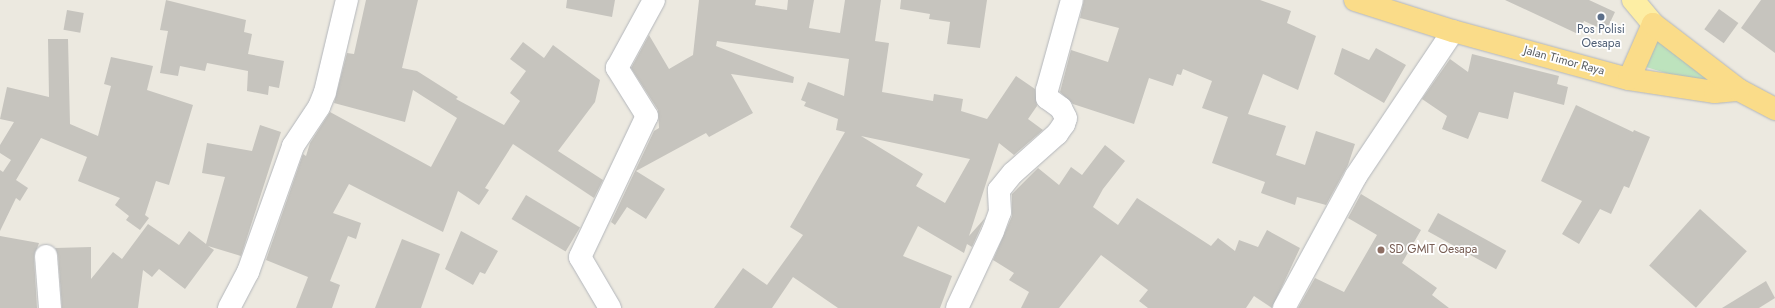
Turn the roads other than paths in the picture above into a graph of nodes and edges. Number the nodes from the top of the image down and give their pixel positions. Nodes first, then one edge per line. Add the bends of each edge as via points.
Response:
1 (347, 0) edge
2 (654, 0) edge
3 (1072, 0) edge
4 (1355, 0) edge
5 (1633, 0) edge
6 (1653, 24) junction
7 (1452, 31) junction
8 (1629, 79) junction
9 (1739, 90) junction
10 (1775, 108) edge
11 (46, 256) dead end
12 (50, 308) edge
13 (229, 308) edge
14 (610, 308) edge
15 (957, 308) edge
16 (1284, 308) edge

1 - 13 street via 326,92 293,146 248,272
2 - 14 street via 617,68 647,116 580,257
3 - 15 street via 1047,90 1047,98 1061,108 1066,118 1064,124 1057,134 1013,173 999,190 1000,212
4 - 7 highway, Jalan Timor Raya
5 - 6 main road
6 - 8 highway
6 - 9 highway
7 - 8 highway, Jalan Timor Raya
7 - 16 street via 1356,176
8 - 9 highway, Jalan Timor Raya via 1715,92
9 - 10 highway
11 - 12 street

